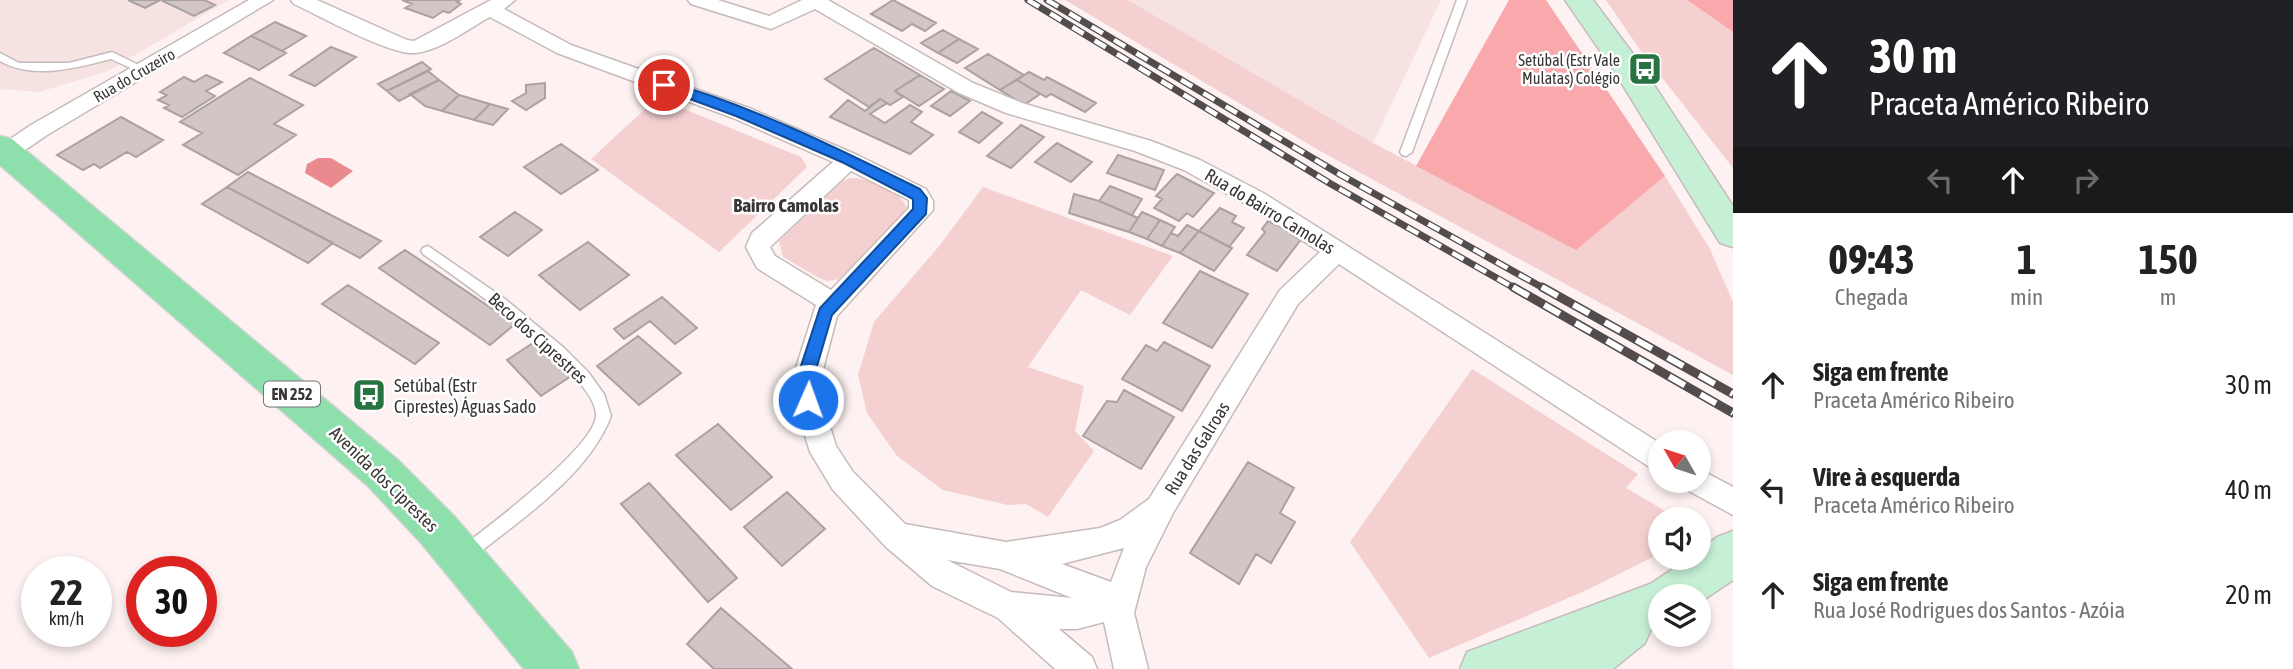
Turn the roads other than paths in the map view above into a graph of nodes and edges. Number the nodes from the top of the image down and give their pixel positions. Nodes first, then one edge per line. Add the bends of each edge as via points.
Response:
1 (263, 0) edge
2 (301, 0) edge
3 (698, 0) edge
4 (814, 0) edge
5 (1462, 0) edge
6 (1579, 0) edge
7 (497, 4) edge
8 (0, 56) edge
9 (143, 70) junction
10 (3, 149) edge
11 (1406, 152) dead end
12 (849, 160) junction
13 (1733, 234) edge
14 (428, 251) dead end
15 (1336, 252) junction
16 (832, 303) junction
17 (1648, 451) edge
18 (1162, 504) junction
19 (897, 537) junction
20 (1733, 552) edge
21 (1001, 555) junction
22 (461, 556) junction
23 (1689, 584) edge
24 (1119, 601) junction
25 (1648, 606) edge
26 (1009, 607) junction
27 (1648, 612) edge
28 (555, 669) edge
29 (1080, 669) edge
30 (1131, 669) edge
31 (1485, 669) edge
32 (1576, 669) edge

1 - 9 street, Rua do Cruzeiro
2 - 7 street via 411,47 428,43
3 - 4 street via 771,23
4 - 15 street, Rua do Bairro Camolas via 966,88 1192,165 1257,200
5 - 11 lane
6 - 13 main road
7 - 12 street via 564,49 741,113
8 - 9 lane via 17,66 69,66 112,55
9 - 10 street, Rua do Cruzeiro
10 - 22 main road, Avenida dos Ciprestes / EN 252 via 373,464
12 - 16 street via 761,239 758,247 766,261
12 - 16 street via 915,192 922,208
14 - 22 lane, Beco dos Ciprestres via 509,307 594,388 604,409 601,427 581,453
15 - 17 street, Rua do Bairro Camolas
15 - 18 street, Rua das Galroas via 1289,297
16 - 19 street via 821,321 807,377 814,426 838,473
18 - 21 street via 1129,531 1095,543
18 - 24 street, Rua das Galroas via 1131,565
19 - 21 street
19 - 26 street via 943,576
20 - 23 main road
21 - 24 street
22 - 28 main road, Avenida dos Ciprestes / EN 252
24 - 26 street via 1065,616
24 - 30 street, Rua das Galroas via 1119,625
25 - 31 main road
26 - 29 street
27 - 32 main road

